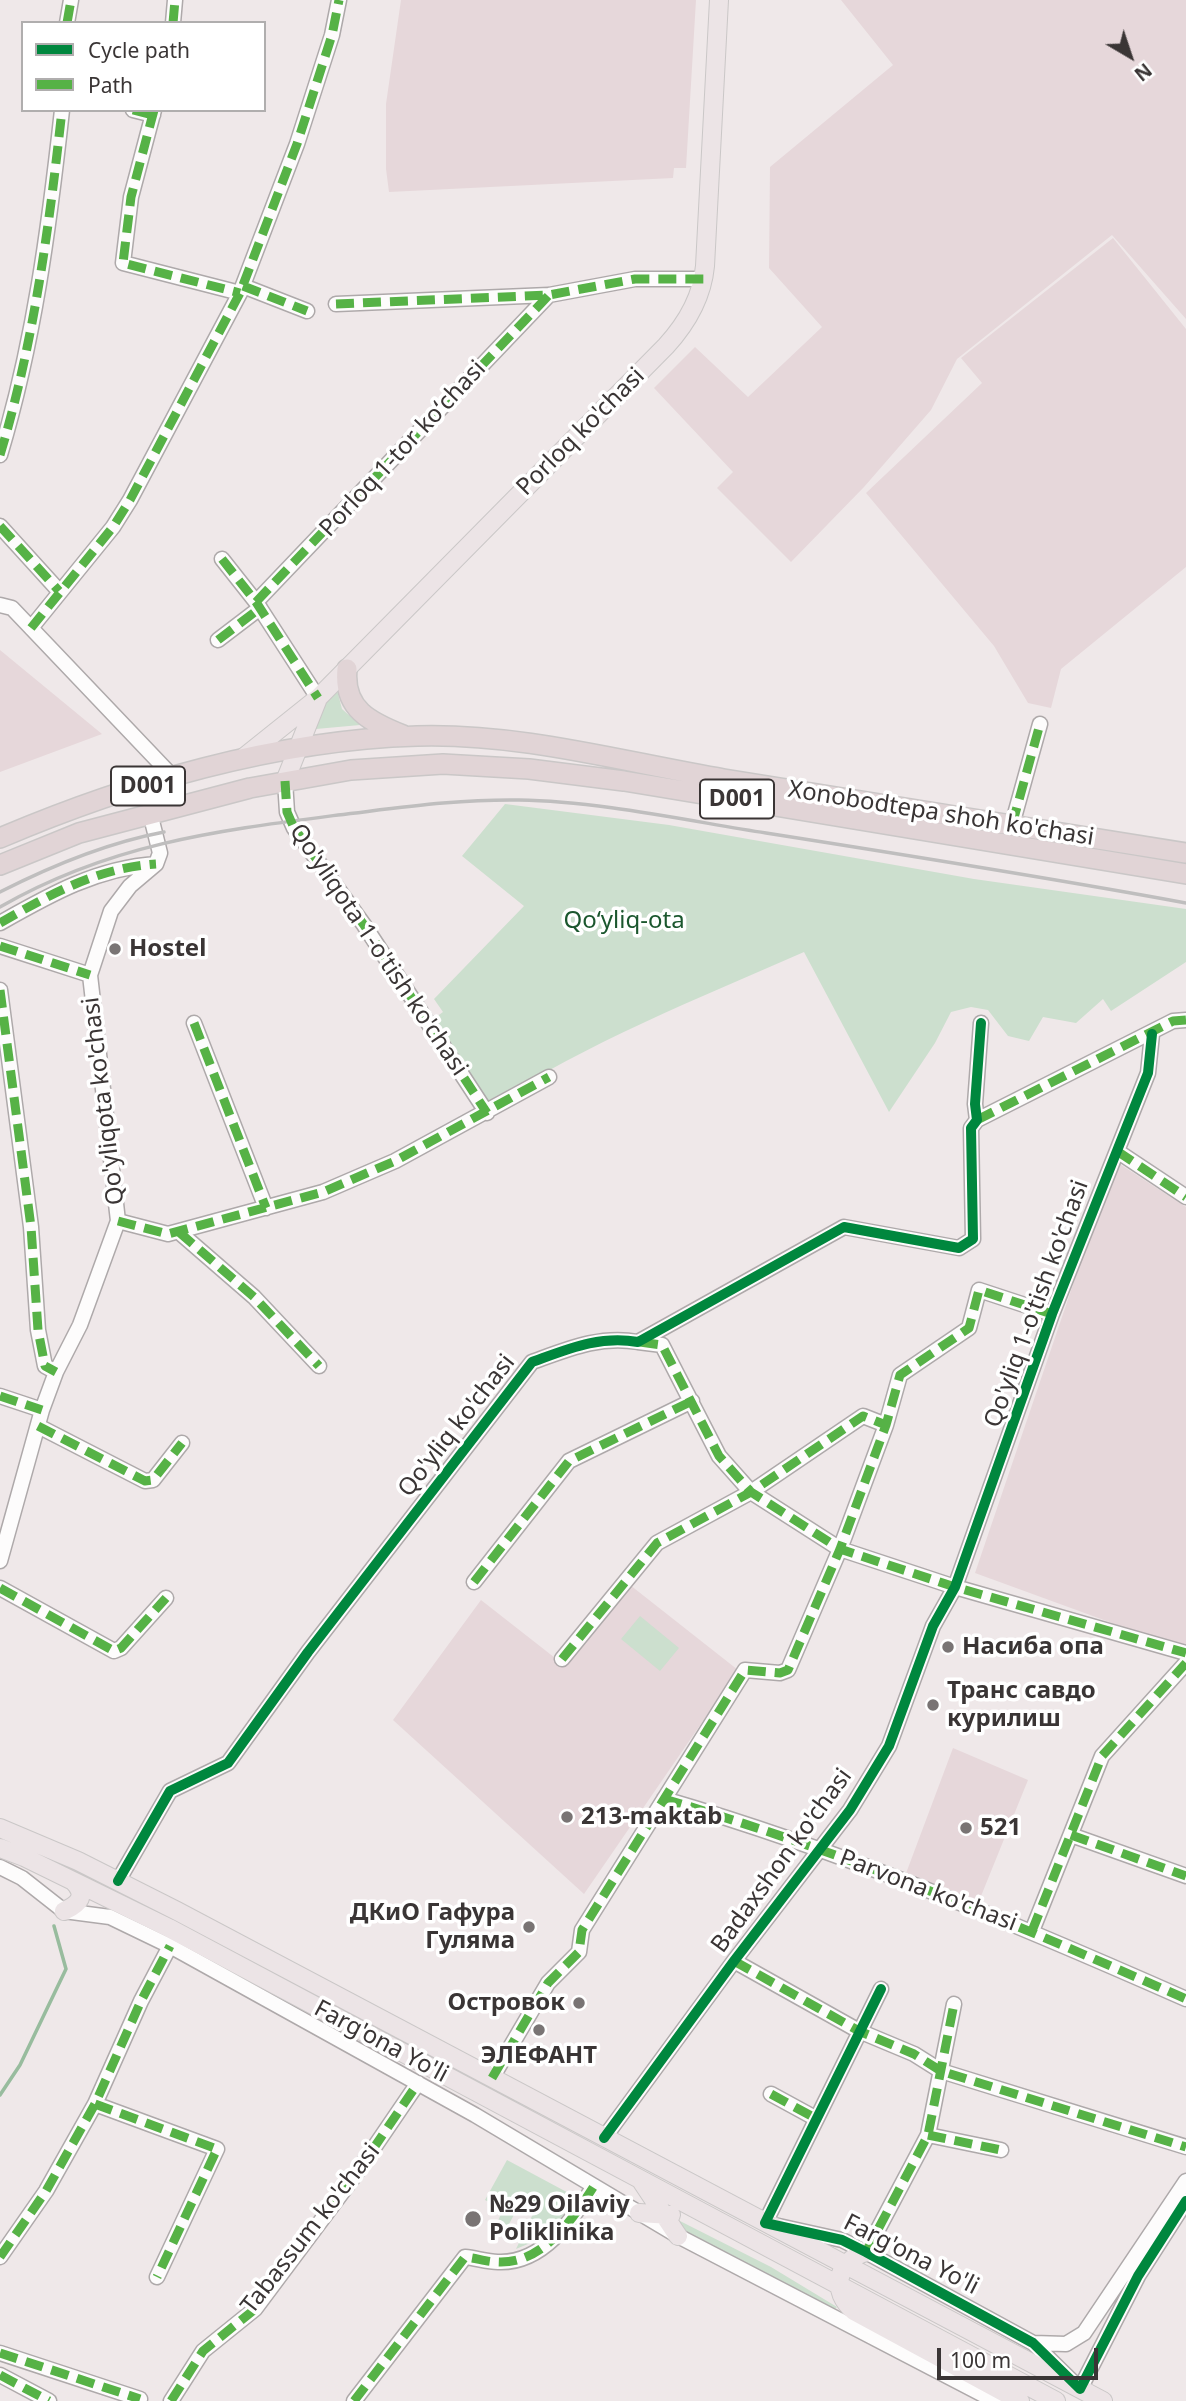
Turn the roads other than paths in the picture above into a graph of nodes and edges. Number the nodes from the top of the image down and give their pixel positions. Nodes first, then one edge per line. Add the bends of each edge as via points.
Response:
1 (71, 0) edge
2 (175, 0) edge
3 (339, 0) edge
4 (719, 0) edge
5 (67, 21) edge
6 (173, 21) edge
7 (62, 112) edge
8 (154, 113) edge
9 (704, 279) junction
10 (242, 289) junction
11 (549, 295) junction
12 (336, 304) dead end
13 (307, 311) dead end
14 (0, 455) edge
15 (0, 526) edge
16 (222, 559) dead end
17 (60, 591) junction
18 (0, 605) edge
19 (258, 605) junction
20 (30, 628) junction
21 (218, 640) dead end
22 (347, 669) junction
23 (318, 698) junction
24 (1040, 724) dead end
25 (407, 736) junction
26 (300, 749) junction
27 (237, 762) junction
28 (174, 778) junction
29 (285, 781) junction
30 (150, 813) junction
31 (1012, 825) junction
32 (0, 838) edge
33 (1008, 844) junction
34 (1186, 853) edge
35 (156, 864) junction
36 (0, 866) edge
37 (1186, 874) edge
38 (0, 923) edge
39 (0, 946) edge
40 (90, 975) junction
41 (0, 990) edge
42 (1186, 1020) edge
43 (194, 1023) dead end
44 (981, 1023) dead end
45 (1152, 1034) junction
46 (549, 1077) dead end
47 (487, 1113) junction
48 (976, 1113) junction
49 (1117, 1151) junction
50 (1186, 1197) edge
51 (266, 1208) junction
52 (118, 1221) junction
53 (179, 1231) junction
54 (1052, 1314) junction
55 (638, 1342) junction
56 (319, 1366) dead end
57 (56, 1372) junction
58 (0, 1396) edge
59 (692, 1401) junction
60 (42, 1410) junction
61 (886, 1424) junction
62 (38, 1426) junction
63 (182, 1443) dead end
64 (751, 1492) junction
65 (840, 1549) junction
66 (0, 1561) edge
67 (474, 1582) dead end
68 (955, 1587) junction
69 (0, 1588) edge
70 (166, 1598) dead end
71 (1186, 1653) edge
72 (562, 1659) dead end
73 (1186, 1663) edge
74 (664, 1799) junction
75 (0, 1828) edge
76 (1071, 1835) junction
77 (0, 1850) edge
78 (822, 1850) junction
79 (0, 1867) edge
80 (1186, 1876) edge
81 (74, 1881) junction
82 (118, 1881) junction
83 (64, 1910) junction
84 (1032, 1931) junction
85 (170, 1946) junction
86 (734, 1961) junction
87 (881, 1989) dead end
88 (1186, 1999) edge
89 (954, 2004) dead end
90 (859, 2031) junction
91 (941, 2071) junction
92 (492, 2078) junction
93 (418, 2083) junction
94 (771, 2094) dead end
95 (96, 2104) junction
96 (815, 2118) junction
97 (928, 2134) junction
98 (604, 2138) junction
99 (1186, 2147) edge
100 (1001, 2150) dead end
101 (1186, 2181) edge
102 (642, 2182) junction
103 (594, 2186) junction
104 (1186, 2201) edge
105 (639, 2213) junction
106 (699, 2213) junction
107 (662, 2215) junction
108 (765, 2222) junction
109 (678, 2236) junction
110 (866, 2252) junction
111 (0, 2257) edge
112 (845, 2265) junction
113 (157, 2277) dead end
114 (838, 2284) junction
115 (1033, 2343) junction
116 (0, 2353) edge
117 (0, 2375) edge
118 (1076, 2395) edge
119 (140, 2399) dead end
120 (49, 2401) edge
121 (171, 2401) edge
122 (354, 2401) edge
123 (995, 2401) edge
124 (1020, 2401) edge
125 (1056, 2401) edge
126 (1104, 2401) edge

1 - 5 street
2 - 6 street
3 - 10 street via 297,144
4 - 9 main road, Porloq ko'chasi
7 - 14 street via 32,336
8 - 10 street via 131,197 123,262
9 - 11 street via 635,279
9 - 22 main road, Porloq ko'chasi via 690,314 666,346
10 - 13 street
10 - 17 street via 130,500
11 - 12 street
11 - 19 street, Porloq 1-tor koʻchasi
15 - 17 street
16 - 19 street
17 - 20 street
18 - 20 street via 12,608
19 - 21 street, Porloq 1-tor koʻchasi
19 - 23 street
20 - 28 street
22 - 23 main road, Porloq ko'chasi
22 - 25 highway via 348,695 357,710 378,725
23 - 26 main road
23 - 27 main road, Porloq ko'chasi
24 - 31 street
25 - 26 highway, Xonobodtepa shoh ko'chasi / D001
25 - 31 highway, Xonobodtepa shoh ko'chasi / D001 via 512,742
26 - 27 highway, Xonobodtepa shoh ko'chasi / D001
26 - 29 main road
27 - 28 highway, Xonobodtepa shoh ko'chasi / D001
28 - 32 highway, Xonobodtepa shoh ko'chasi / D001
29 - 30 highway, Xonobodtepa shoh ko'chasi / D001
29 - 33 highway, Xonobodtepa shoh ko'chasi / D001 via 399,765 529,769
29 - 47 street, Qo'yliqota 1-o'tish ko'chasi via 287,812 294,828 364,925
30 - 35 street via 160,853
30 - 36 highway, Xonobodtepa shoh ko'chasi / D001 via 57,841
31 - 33 highway
31 - 34 highway, Xonobodtepa shoh ko'chasi / D001
33 - 37 highway, Xonobodtepa shoh ko'chasi / D001
35 - 38 street via 122,867 55,892
35 - 40 street, Qo'yliqota ko'chasi via 130,886 111,911
39 - 40 street
40 - 52 street, Qo'yliqota ko'chasi
41 - 57 street via 31,1227 38,1330 45,1366
42 - 45 street via 1173,1021
43 - 51 street
44 - 48 street
45 - 48 street
45 - 49 street, Qo'yliq 1-o'tish ko'chasi via 1148,1073
46 - 47 street
47 - 51 street via 351,1181
48 - 55 street via 971,1128 973,1239 960,1248 844,1227
49 - 50 street
49 - 54 street, Qo'yliq 1-o'tish ko'chasi
51 - 53 street
52 - 53 street via 157,1232
52 - 57 street, Qo'yliqota ko'chasi via 80,1325
53 - 56 street via 254,1297
54 - 61 street via 979,1290 969,1328 900,1375
54 - 68 street, Qo'yliq 1-o'tish ko'chasi
55 - 59 street via 662,1345
55 - 82 street, Qo'yliq ko'chasi via 613,1338 532,1362 228,1763 170,1791
57 - 60 street, Qo'yliqota ko'chasi
58 - 60 street
59 - 64 street via 719,1456
59 - 67 street via 569,1461
60 - 62 street, Qo'yliqota ko'chasi
61 - 64 street via 863,1416
61 - 65 street
62 - 63 street via 145,1480 153,1480
62 - 66 street, Qo'yliqota ko'chasi
64 - 65 street
64 - 72 street via 657,1543
65 - 68 street
65 - 74 street via 788,1670 745,1670
68 - 71 street
68 - 78 street, Badaxshon ko'chasi via 933,1626 888,1746
69 - 70 street via 114,1651
73 - 76 street via 1102,1756
74 - 78 street, Parvona ko'chasi
74 - 92 street via 582,1930 579,1952 548,1983
75 - 82 main road, Farg'ona Yo'li
76 - 80 street
76 - 84 street
77 - 81 main road, Farg'ona Yo'li
78 - 84 street, Parvona ko'chasi
78 - 86 street, Badaxshon ko'chasi
79 - 83 street
81 - 83 main road via 81,1888 81,1898
81 - 102 main road, Farg'ona Yo'li
82 - 92 main road, Farg'ona Yo'li
83 - 85 street via 110,1917
84 - 88 street, Parvona ko'chasi
85 - 93 street
85 - 95 street
86 - 90 street
86 - 98 street, Badaxshon ko'chasi
87 - 90 street
89 - 91 street
90 - 91 street
90 - 96 street
91 - 97 street
91 - 99 street
92 - 98 main road, Farg'ona Yo'li
93 - 103 street
93 - 121 street, Tabassum ko'chasi via 255,2309 203,2351
94 - 96 street
95 - 111 street via 46,2191
95 - 113 street via 217,2149
96 - 108 street
97 - 100 street
97 - 110 street
98 - 108 main road, Farg'ona Yo'li
101 - 115 street via 1084,2333 1066,2344
102 - 106 main road, Farg'ona Yo'li
102 - 107 main road
103 - 105 street
103 - 122 street via 553,2239 530,2257 499,2262 465,2257
104 - 118 street via 1138,2276
105 - 107 main road
105 - 109 street
106 - 107 main road
106 - 114 main road, Farg'ona Yo'li
107 - 109 main road
108 - 110 street, Farg'ona Yo'li via 842,2240
108 - 112 main road, Farg'ona Yo'li
109 - 123 street
110 - 112 main road
110 - 115 street, Farg'ona Yo'li
112 - 114 main road
112 - 118 main road, Farg'ona Yo'li
114 - 124 main road via 843,2302 855,2311
114 - 125 main road, Farg'ona Yo'li
115 - 118 street
116 - 119 street
117 - 120 street
118 - 126 main road, Farg'ona Yo'li

